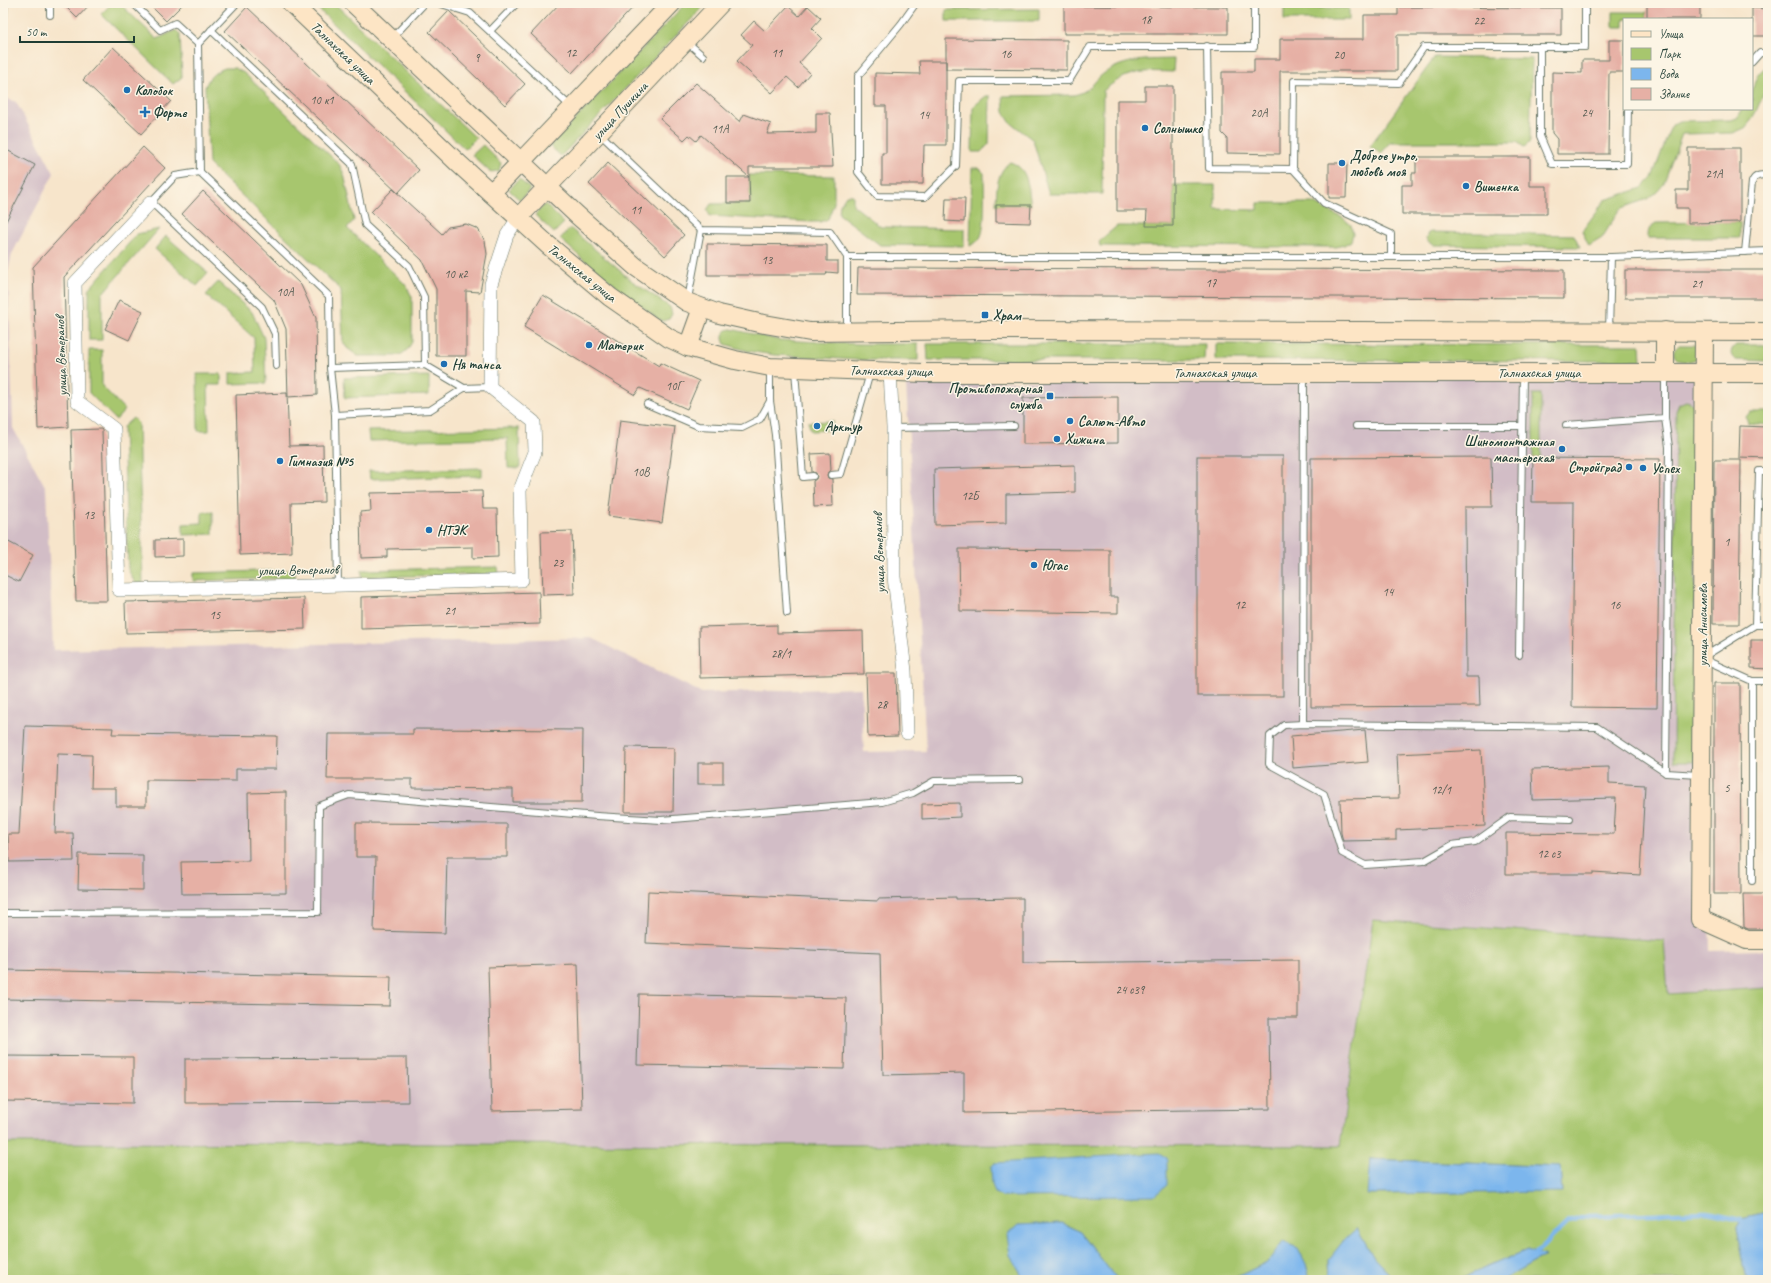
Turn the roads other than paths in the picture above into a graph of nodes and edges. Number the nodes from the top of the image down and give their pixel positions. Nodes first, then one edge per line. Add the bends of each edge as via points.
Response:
1 (50, 3) edge
2 (133, 3) edge
3 (237, 3) edge
4 (291, 3) edge
5 (353, 3) edge
6 (425, 3) edge
7 (438, 3) edge
8 (517, 3) edge
9 (672, 3) edge
10 (722, 3) edge
11 (916, 3) edge
12 (1254, 3) edge
13 (1585, 3) edge
14 (50, 15) dead end
15 (212, 30) junction
16 (490, 31) junction
17 (391, 39) junction
18 (685, 41) junction
19 (198, 44) junction
20 (1207, 46) junction
21 (1540, 47) junction
22 (1768, 53) edge
23 (702, 56) dead end
24 (1753, 61) edge
25 (572, 108) junction
26 (1628, 110) edge
27 (599, 133) junction
28 (520, 162) junction
29 (1293, 169) junction
30 (200, 172) junction
31 (1768, 175) edge
32 (547, 188) junction
33 (491, 193) junction
34 (151, 202) junction
35 (518, 218) junction
36 (701, 230) junction
37 (1768, 251) edge
38 (1745, 252) junction
39 (1611, 256) junction
40 (848, 257) junction
41 (1391, 257) junction
42 (695, 305) junction
43 (847, 331) junction
44 (1609, 331) junction
45 (1665, 332) junction
46 (1704, 332) junction
47 (1768, 332) edge
48 (688, 347) junction
49 (425, 365) junction
50 (276, 366) dead end
51 (770, 367) junction
52 (330, 368) junction
53 (795, 368) junction
54 (871, 372) junction
55 (890, 372) junction
56 (1304, 372) junction
57 (1523, 372) junction
58 (1665, 372) junction
59 (1703, 373) junction
60 (1768, 373) edge
61 (490, 387) junction
62 (464, 388) junction
63 (770, 401) junction
64 (647, 404) dead end
65 (335, 415) junction
66 (1665, 418) junction
67 (1566, 424) dead end
68 (1014, 426) dead end
69 (1356, 426) dead end
70 (1522, 426) junction
71 (893, 428) junction
72 (1768, 471) edge
73 (831, 475) dead end
74 (813, 476) dead end
75 (338, 586) junction
76 (787, 613) dead end
77 (1755, 625) junction
78 (1768, 625) edge
79 (1519, 655) dead end
80 (1702, 658) junction
81 (1752, 681) junction
82 (1768, 681) edge
83 (1303, 724) junction
84 (907, 733) dead end
85 (1666, 773) junction
86 (1701, 775) junction
87 (1020, 780) dead end
88 (1570, 819) dead end
89 (1752, 882) dead end
90 (3, 913) edge
91 (1768, 940) edge

1 - 14 lane
2 - 19 lane via 160,30 175,23
3 - 15 lane
4 - 33 street, Талнахская улица
5 - 17 street
6 - 17 lane
7 - 16 lane via 470,13
8 - 16 lane
9 - 25 street
10 - 18 street, улица Пушкина
11 - 20 lane via 858,76 858,172 877,196 925,197 956,166 959,81 1069,81 1090,46
12 - 20 lane via 1254,47
13 - 21 lane via 1585,47
15 - 19 lane
15 - 49 lane via 352,164 365,225 409,266 424,297
16 - 25 lane
17 - 28 street
18 - 23 lane
18 - 27 street, улица Пушкина
19 - 30 lane
20 - 29 lane via 1209,168
21 - 26 lane via 1540,136 1552,164 1627,164
21 - 29 lane via 1424,47 1400,83 1294,81
22 - 24 lane via 1760,53
25 - 28 street
27 - 32 street, улица Пушкина
27 - 36 lane
28 - 32 street
28 - 33 street
29 - 41 lane via 1324,203 1391,234
30 - 34 lane via 175,176
30 - 52 lane via 329,296
31 - 38 lane via 1758,175 1752,182
32 - 35 street, улица Пушкина
32 - 42 street via 636,267
33 - 35 street, Талнахская улица
34 - 50 lane via 262,306 274,334
34 - 75 street, улица Ветеранов via 75,283 77,401 114,430 119,590
35 - 48 street, Талнахская улица via 610,297 669,338
35 - 61 street via 507,235 491,284
36 - 40 lane via 830,232
36 - 42 lane
37 - 38 lane
38 - 39 lane
39 - 41 lane
39 - 44 lane
40 - 41 lane
40 - 43 lane
42 - 43 street via 759,323 810,332
42 - 48 street
43 - 44 street
44 - 45 street
45 - 46 street
45 - 58 street
46 - 47 street
46 - 59 street, улица Анисимова
48 - 51 street, Талнахская улица
49 - 52 lane
49 - 62 lane
51 - 53 street, Талнахская улица
51 - 63 lane
52 - 65 lane
53 - 54 street, Талнахская улица
53 - 74 lane via 803,477
54 - 55 street, Талнахская улица
54 - 73 lane via 841,474
55 - 56 street, Талнахская улица
55 - 71 street, улица Ветеранов
56 - 57 street, Талнахская улица
56 - 83 lane
57 - 58 street, Талнахская улица
57 - 70 lane
58 - 59 street, Талнахская улица
58 - 66 lane
59 - 60 street, Талнахская улица
59 - 80 street, улица Анисимова
61 - 62 lane
61 - 75 street, улица Ветеранов via 534,422 535,452 520,490 522,580
62 - 65 lane via 430,410
63 - 64 lane via 760,419 742,428 698,426
63 - 76 lane via 775,435
65 - 75 lane
66 - 67 lane
66 - 85 lane via 1669,447
68 - 71 lane
69 - 70 lane
70 - 79 lane
71 - 84 street, улица Ветеранов via 894,577 905,671
72 - 77 lane via 1759,471
77 - 78 lane
77 - 80 lane
80 - 81 lane
80 - 86 street, улица Анисимова
81 - 82 lane
81 - 89 lane
83 - 85 lane via 1597,727
83 - 88 lane via 1284,725 1270,736 1269,764 1324,794 1342,853 1365,865 1424,861 1452,845 1475,842 1510,817
85 - 86 lane
86 - 91 street, улица Анисимова via 1700,919 1747,940
87 - 90 lane via 934,781 913,793 882,802 661,820 349,795 319,806 318,912

